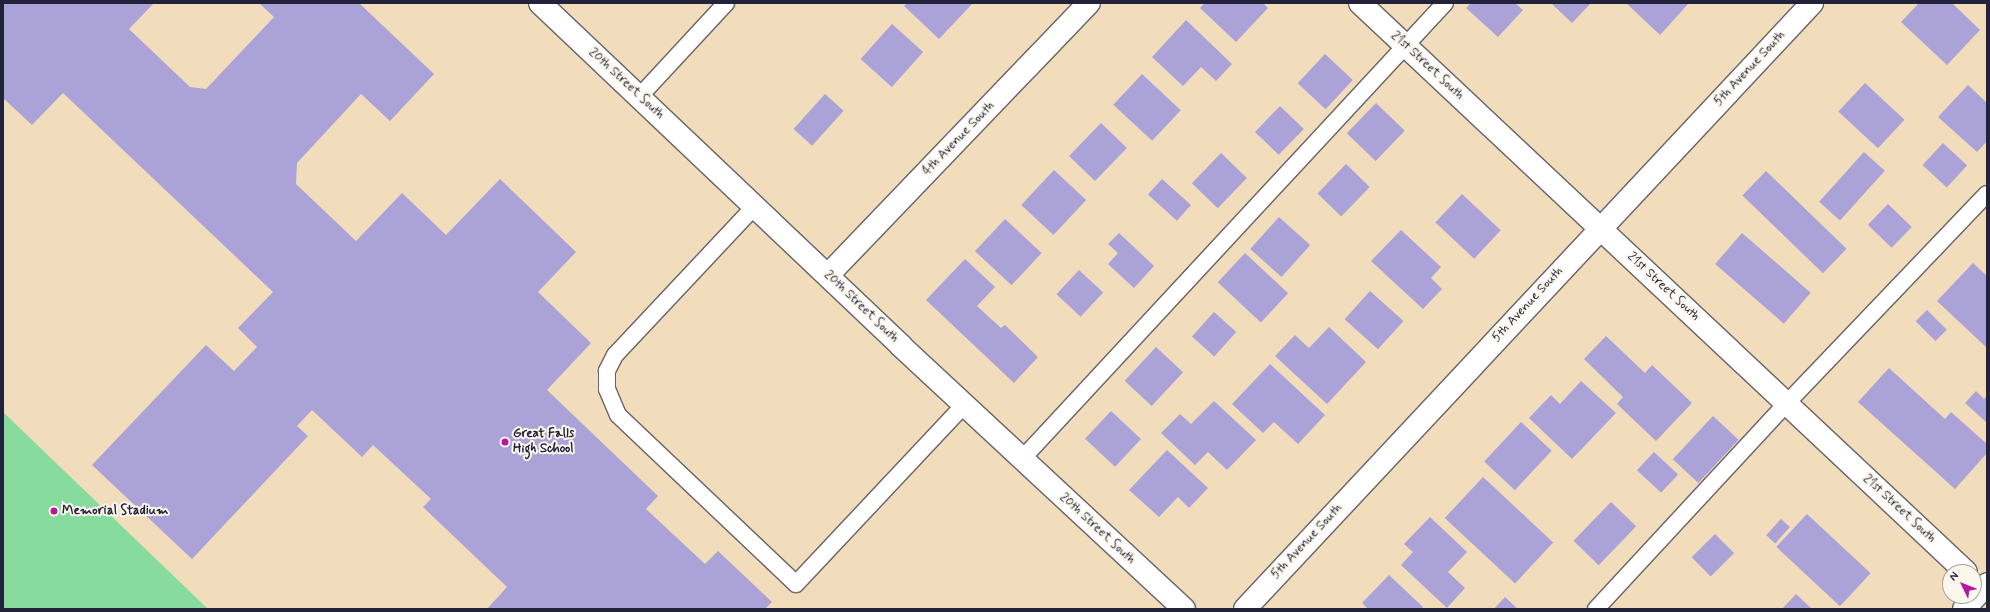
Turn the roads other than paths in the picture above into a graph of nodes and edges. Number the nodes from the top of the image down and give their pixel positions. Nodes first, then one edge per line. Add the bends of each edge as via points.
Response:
1 (540, 3) edge
2 (726, 3) edge
3 (1089, 3) edge
4 (1360, 3) edge
5 (1445, 3) edge
6 (1812, 3) edge
7 (1405, 45) junction
8 (639, 96) junction
9 (1987, 194) edge
10 (755, 206) junction
11 (1600, 227) junction
12 (828, 275) junction
13 (1787, 403) junction
14 (964, 405) junction
15 (1022, 459) junction
16 (1958, 564) edge
17 (1983, 586) edge
18 (1184, 609) edge
19 (1245, 609) edge
20 (1596, 609) edge
21 (1964, 609) edge

1 - 8 street, 20th Street South
2 - 8 lane
3 - 12 street, 4th Avenue South
4 - 7 street, 21st Street South
5 - 7 lane
6 - 11 street, 5th Avenue South
7 - 11 street, 21st Street South
7 - 15 lane
8 - 10 street, 20th Street South
9 - 13 lane
10 - 12 street, 20th Street South
10 - 14 lane via 616,355 607,371 607,389 618,415 796,584
11 - 13 street, 21st Street South
11 - 19 street, 5th Avenue South
12 - 14 street, 20th Street South
13 - 16 street, 21st Street South
13 - 20 lane
14 - 15 street, 20th Street South
15 - 18 street, 20th Street South
17 - 21 street

